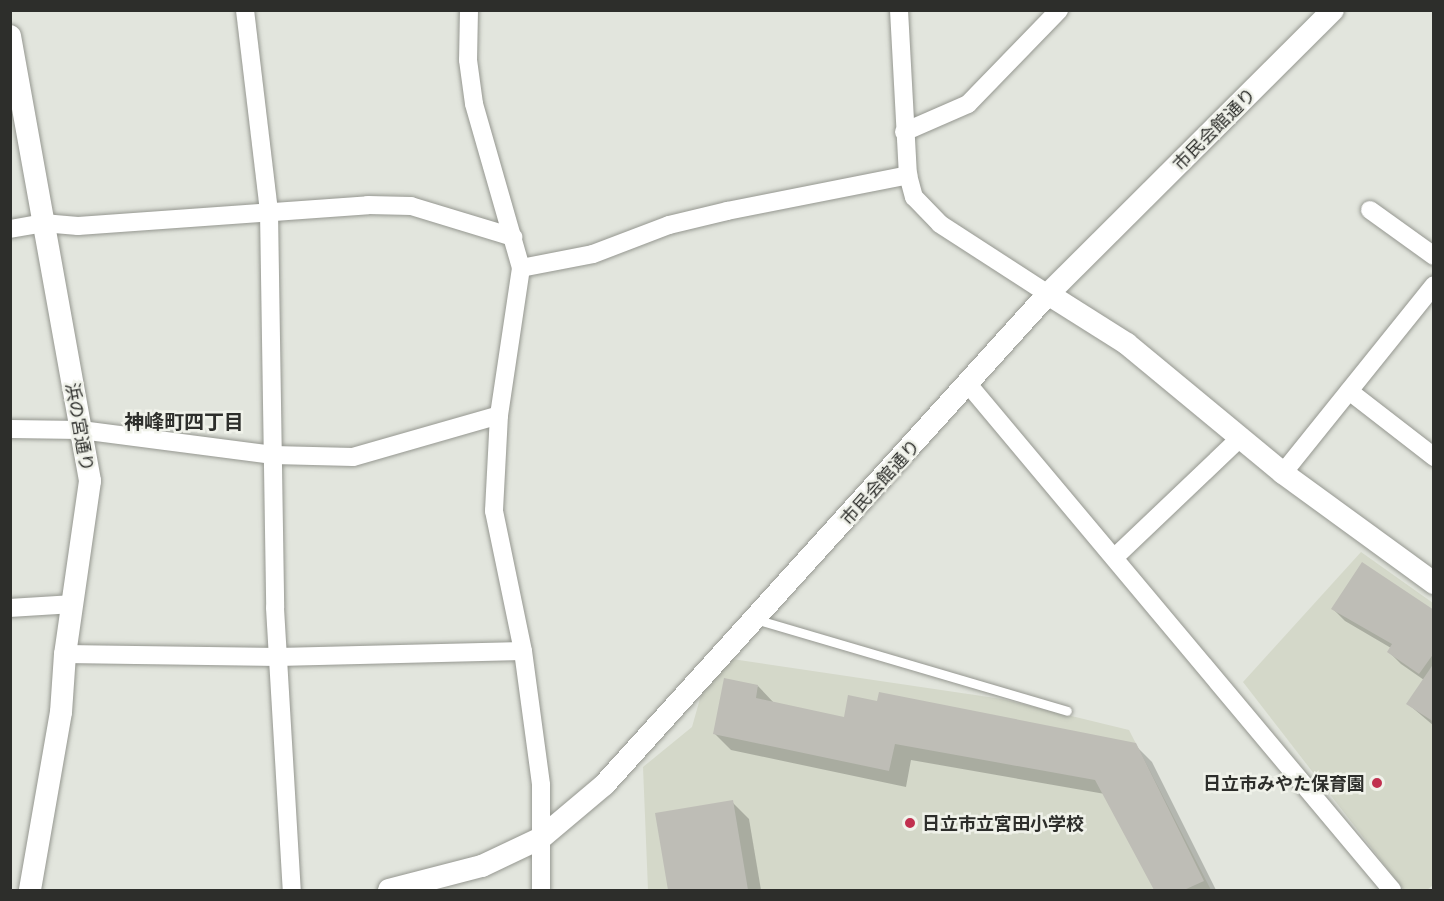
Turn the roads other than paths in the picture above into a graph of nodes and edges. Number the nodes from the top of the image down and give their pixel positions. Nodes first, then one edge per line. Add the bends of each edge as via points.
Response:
1 (245, 10) edge
2 (469, 10) edge
3 (899, 10) edge
4 (1059, 10) edge
5 (1333, 10) edge
6 (10, 36) edge
7 (904, 132) junction
8 (908, 175) junction
9 (1370, 210) dead end
10 (269, 212) junction
11 (43, 223) junction
12 (10, 230) edge
13 (513, 237) junction
14 (1434, 256) edge
15 (521, 268) junction
16 (1434, 285) edge
17 (1048, 294) junction
18 (968, 384) junction
19 (1349, 391) junction
20 (499, 415) junction
21 (10, 429) edge
22 (81, 430) junction
23 (1240, 437) junction
24 (273, 455) junction
25 (1434, 457) edge
26 (1283, 473) junction
27 (1115, 558) junction
28 (1434, 584) edge
29 (73, 604) junction
30 (10, 608) edge
31 (755, 619) junction
32 (523, 651) junction
33 (65, 654) junction
34 (278, 657) junction
35 (1066, 711) dead end
36 (541, 838) junction
37 (30, 891) edge
38 (292, 891) edge
39 (389, 891) edge
40 (541, 891) edge
41 (1392, 891) edge

1 - 10 street
2 - 13 street via 468,60 474,104
3 - 7 street
4 - 7 street via 968,105
5 - 17 street, 市民会館通り
6 - 11 street, 浜の宮通り
7 - 8 street
8 - 15 street via 727,211 669,225 593,254
8 - 17 street via 914,197 940,224
9 - 14 street
10 - 11 street via 78,226
10 - 13 street via 411,206
10 - 24 street
11 - 12 street
11 - 22 street, 浜の宮通り
13 - 15 street
15 - 20 street
16 - 19 street
17 - 18 street, 市民会館通り
17 - 23 street via 1127,344
18 - 27 street
18 - 31 street, 市民会館通り
19 - 25 street
19 - 26 street
20 - 24 street via 352,457
20 - 32 street via 494,511
21 - 22 street
22 - 24 street
22 - 29 street, 浜の宮通り via 90,481
23 - 26 street
23 - 27 street
24 - 34 street
26 - 28 street
27 - 41 street
29 - 30 street
29 - 33 street, 浜の宮通り
31 - 35 lane
31 - 36 street, 市民会館通り via 604,785
32 - 34 street
32 - 36 street via 541,785
33 - 34 street
33 - 37 street, 浜の宮通り via 61,712
34 - 38 street
36 - 39 street, 市民会館通り via 482,866
36 - 40 street

